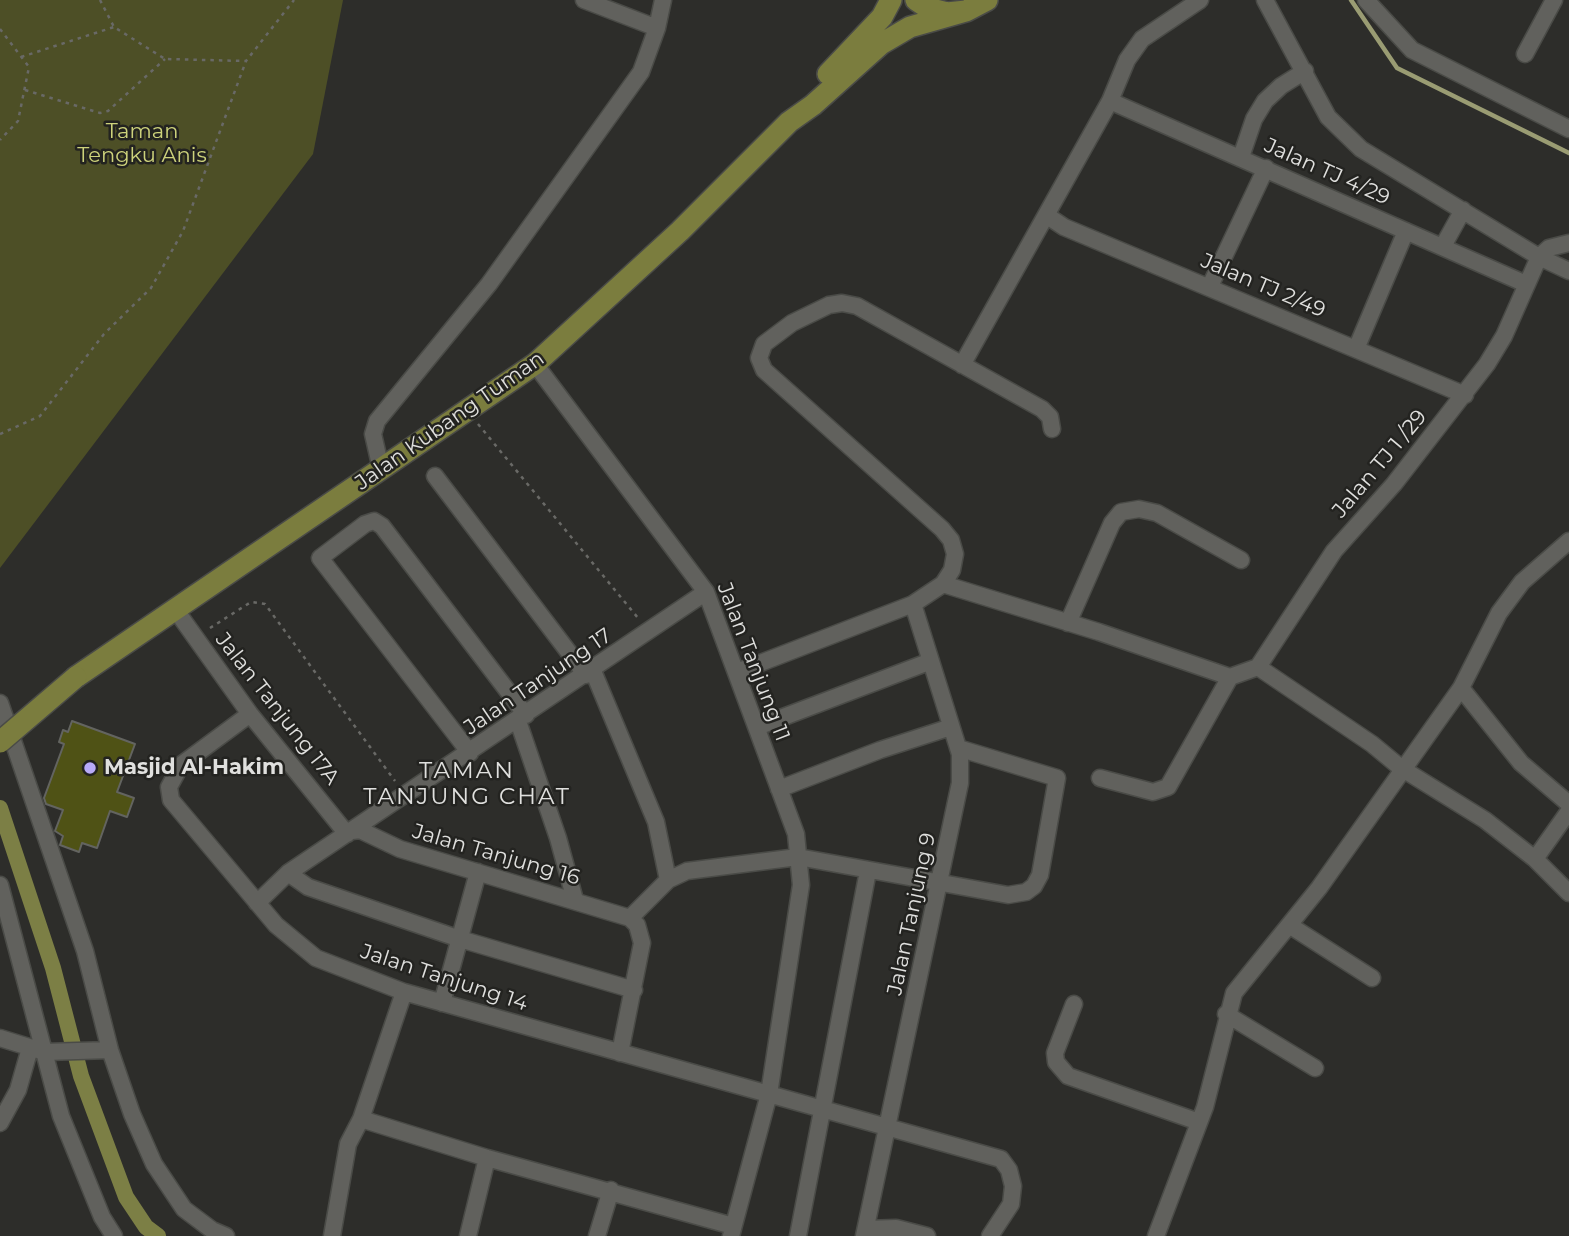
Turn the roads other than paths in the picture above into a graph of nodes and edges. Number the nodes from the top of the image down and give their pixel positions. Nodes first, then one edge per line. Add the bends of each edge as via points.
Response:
1 (584, 0) edge
2 (663, 0) edge
3 (891, 0) edge
4 (916, 0) edge
5 (987, 0) edge
6 (1200, 0) edge
7 (1265, 0) edge
8 (1366, 0) edge
9 (1554, 0) edge
10 (966, 11) junction
11 (657, 28) junction
12 (1525, 54) dead end
13 (1305, 71) junction
14 (1110, 101) junction
15 (789, 122) junction
16 (1569, 129) edge
17 (1241, 157) junction
18 (1266, 168) junction
19 (1463, 210) junction
20 (1046, 215) junction
21 (1406, 231) junction
22 (1569, 243) edge
23 (1443, 246) junction
24 (1539, 257) junction
25 (1569, 271) edge
26 (1526, 284) junction
27 (1210, 286) junction
28 (1356, 349) junction
29 (535, 364) junction
30 (962, 365) junction
31 (1465, 395) junction
32 (1052, 429) dead end
33 (381, 469) junction
34 (435, 477) dead end
35 (1569, 541) edge
36 (1241, 561) dead end
37 (943, 584) junction
38 (706, 592) junction
39 (913, 604) junction
40 (174, 609) junction
41 (1068, 623) junction
42 (931, 661) junction
43 (1258, 667) junction
44 (737, 672) junction
45 (590, 673) junction
46 (1230, 677) junction
47 (1461, 688) junction
48 (0, 703) edge
49 (250, 714) junction
50 (522, 718) junction
51 (757, 727) junction
52 (951, 727) junction
53 (0, 742) edge
54 (958, 748) junction
55 (470, 753) junction
56 (1401, 768) junction
57 (1100, 778) dead end
58 (779, 789) junction
59 (1569, 804) edge
60 (1569, 811) edge
61 (350, 833) junction
62 (798, 857) junction
63 (1535, 859) junction
64 (868, 871) junction
65 (478, 872) junction
66 (288, 873) junction
67 (668, 880) junction
68 (940, 883) junction
69 (0, 885) edge
70 (1569, 893) edge
71 (575, 900) junction
72 (257, 903) junction
73 (630, 918) junction
74 (1289, 925) junction
75 (460, 939) junction
76 (1372, 978) dead end
77 (634, 990) junction
78 (404, 992) junction
79 (442, 1003) junction
80 (1074, 1004) dead end
81 (1226, 1014) junction
82 (0, 1038) edge
83 (38, 1050) junction
84 (102, 1051) junction
85 (620, 1053) junction
86 (1315, 1068) dead end
87 (769, 1094) junction
88 (823, 1109) junction
89 (361, 1119) junction
90 (1199, 1122) junction
91 (0, 1123) edge
92 (888, 1128) junction
93 (487, 1158) junction
94 (611, 1190) junction
95 (732, 1231) edge
96 (865, 1232) edge
97 (114, 1236) edge
98 (226, 1236) edge
99 (332, 1236) edge
100 (468, 1236) edge
101 (597, 1236) edge
102 (798, 1236) edge
103 (928, 1236) edge
104 (990, 1236) edge
105 (1156, 1236) edge

1 - 11 street
2 - 11 street
3 - 15 main road, Jalan Kubang Tuman via 882,17 806,97
4 - 10 main road via 947,13
5 - 10 main road, Jalan Kubang Tuman
6 - 14 street via 1142,39 1127,60
7 - 13 street
8 - 16 street via 1412,50
9 - 12 street
10 - 15 main road, Jalan Kubang Tuman via 897,33
11 - 33 street via 641,72 489,284 377,421 373,434
13 - 17 street via 1265,101
13 - 19 street via 1328,117 1361,149
14 - 17 street, Jalan TJ 4/29
14 - 20 street
15 - 29 main road, Jalan Kubang Tuman via 680,231
17 - 18 street, Jalan TJ 4/29
18 - 21 street, Jalan TJ 4/29
18 - 27 street
19 - 23 street
19 - 24 street
20 - 27 street, Jalan TJ 2/49 via 1064,227
20 - 30 street
21 - 23 street, Jalan TJ 4/29
21 - 28 street
22 - 24 street via 1549,248
23 - 26 street, Jalan TJ 4/29
24 - 25 street
24 - 26 street, Jalan TJ 1 /29
26 - 31 street, Jalan TJ 1 /29 via 1504,336
27 - 28 street, Jalan TJ 2/49
28 - 31 street, Jalan TJ 2/49
29 - 33 main road, Jalan Kubang Tuman
29 - 38 street, Jalan Tanjung 11
30 - 32 street via 1042,409 1050,417
30 - 37 street via 857,306 842,303 792,323 764,344 759,358 764,370 951,540 955,554
31 - 43 street, Jalan TJ 1 /29 via 1334,551
33 - 40 main road, Jalan Kubang Tuman
34 - 45 street
35 - 47 street via 1522,582 1499,613
36 - 41 street via 1157,513 1121,512
37 - 39 street
37 - 41 street
38 - 44 street, Jalan Tanjung 11
38 - 45 street, Jalan Tanjung 17
39 - 42 street, Jalan Tanjung 9
39 - 44 street
40 - 49 street, Jalan Tanjung 17A
40 - 53 main road, Jalan Kubang Tuman, bridge via 76,677
41 - 46 street
42 - 51 street
42 - 52 street, Jalan Tanjung 9
43 - 46 street
43 - 56 street
44 - 51 street, Jalan Tanjung 11
45 - 50 street, Jalan Tanjung 17
45 - 67 street via 656,822
46 - 57 street via 1168,787 1153,792
47 - 56 street
47 - 59 street via 1521,763
48 - 84 street via 85,951
49 - 61 street, Jalan Tanjung 17A
49 - 72 street, Jalan Tanjung 14 via 181,765 169,787 176,809
50 - 55 street, Jalan Tanjung 17
50 - 55 street via 378,523 365,524 320,558
50 - 71 street
51 - 58 street, Jalan Tanjung 11
52 - 54 street, Jalan Tanjung 9
52 - 58 street
54 - 68 street, Jalan Tanjung 9 via 960,783
54 - 68 street via 1057,778 1040,875 1034,886 1008,895
55 - 61 street, Jalan Tanjung 17
56 - 63 street via 1485,820
56 - 74 street
58 - 62 street, Jalan Tanjung 11 via 796,834
60 - 63 street
61 - 65 street, Jalan Tanjung 16 via 360,830 400,849
61 - 66 street, Jalan Tanjung 17
62 - 64 street
62 - 67 street via 707,866
62 - 87 street, Jalan Tanjung 11 via 801,884
63 - 70 street
64 - 68 street
64 - 88 street
65 - 71 street, Jalan Tanjung 16
65 - 75 street
66 - 72 street, Jalan Tanjung 17
66 - 75 street via 308,887
67 - 73 street
68 - 92 street, Jalan Tanjung 9
69 - 83 street
71 - 73 street, Jalan Tanjung 16
72 - 78 street, Jalan Tanjung 14 via 316,958
73 - 77 street via 642,943
74 - 76 street
74 - 81 street via 1234,993
75 - 77 street
75 - 79 street
77 - 85 street
78 - 79 street, Jalan Tanjung 14
78 - 89 street
79 - 85 street, Jalan Tanjung 14
80 - 90 street via 1055,1053 1056,1062 1068,1076
81 - 86 street
81 - 90 street
82 - 83 street
83 - 84 street via 64,1054
83 - 91 street
83 - 97 street via 102,1217
84 - 98 street via 154,1164 184,1209
85 - 87 street, Jalan Tanjung 14
87 - 88 street, Jalan Tanjung 14
87 - 95 street, Jalan Tanjung 11
88 - 92 street, Jalan Tanjung 14
88 - 102 street
89 - 93 street
89 - 99 street via 348,1144
90 - 105 street
92 - 96 street, Jalan Tanjung 9
92 - 104 street, Jalan Tanjung 14 via 1001,1159 1013,1185 1011,1204
93 - 94 street
93 - 100 street
94 - 95 street
94 - 101 street
96 - 103 street via 897,1228

